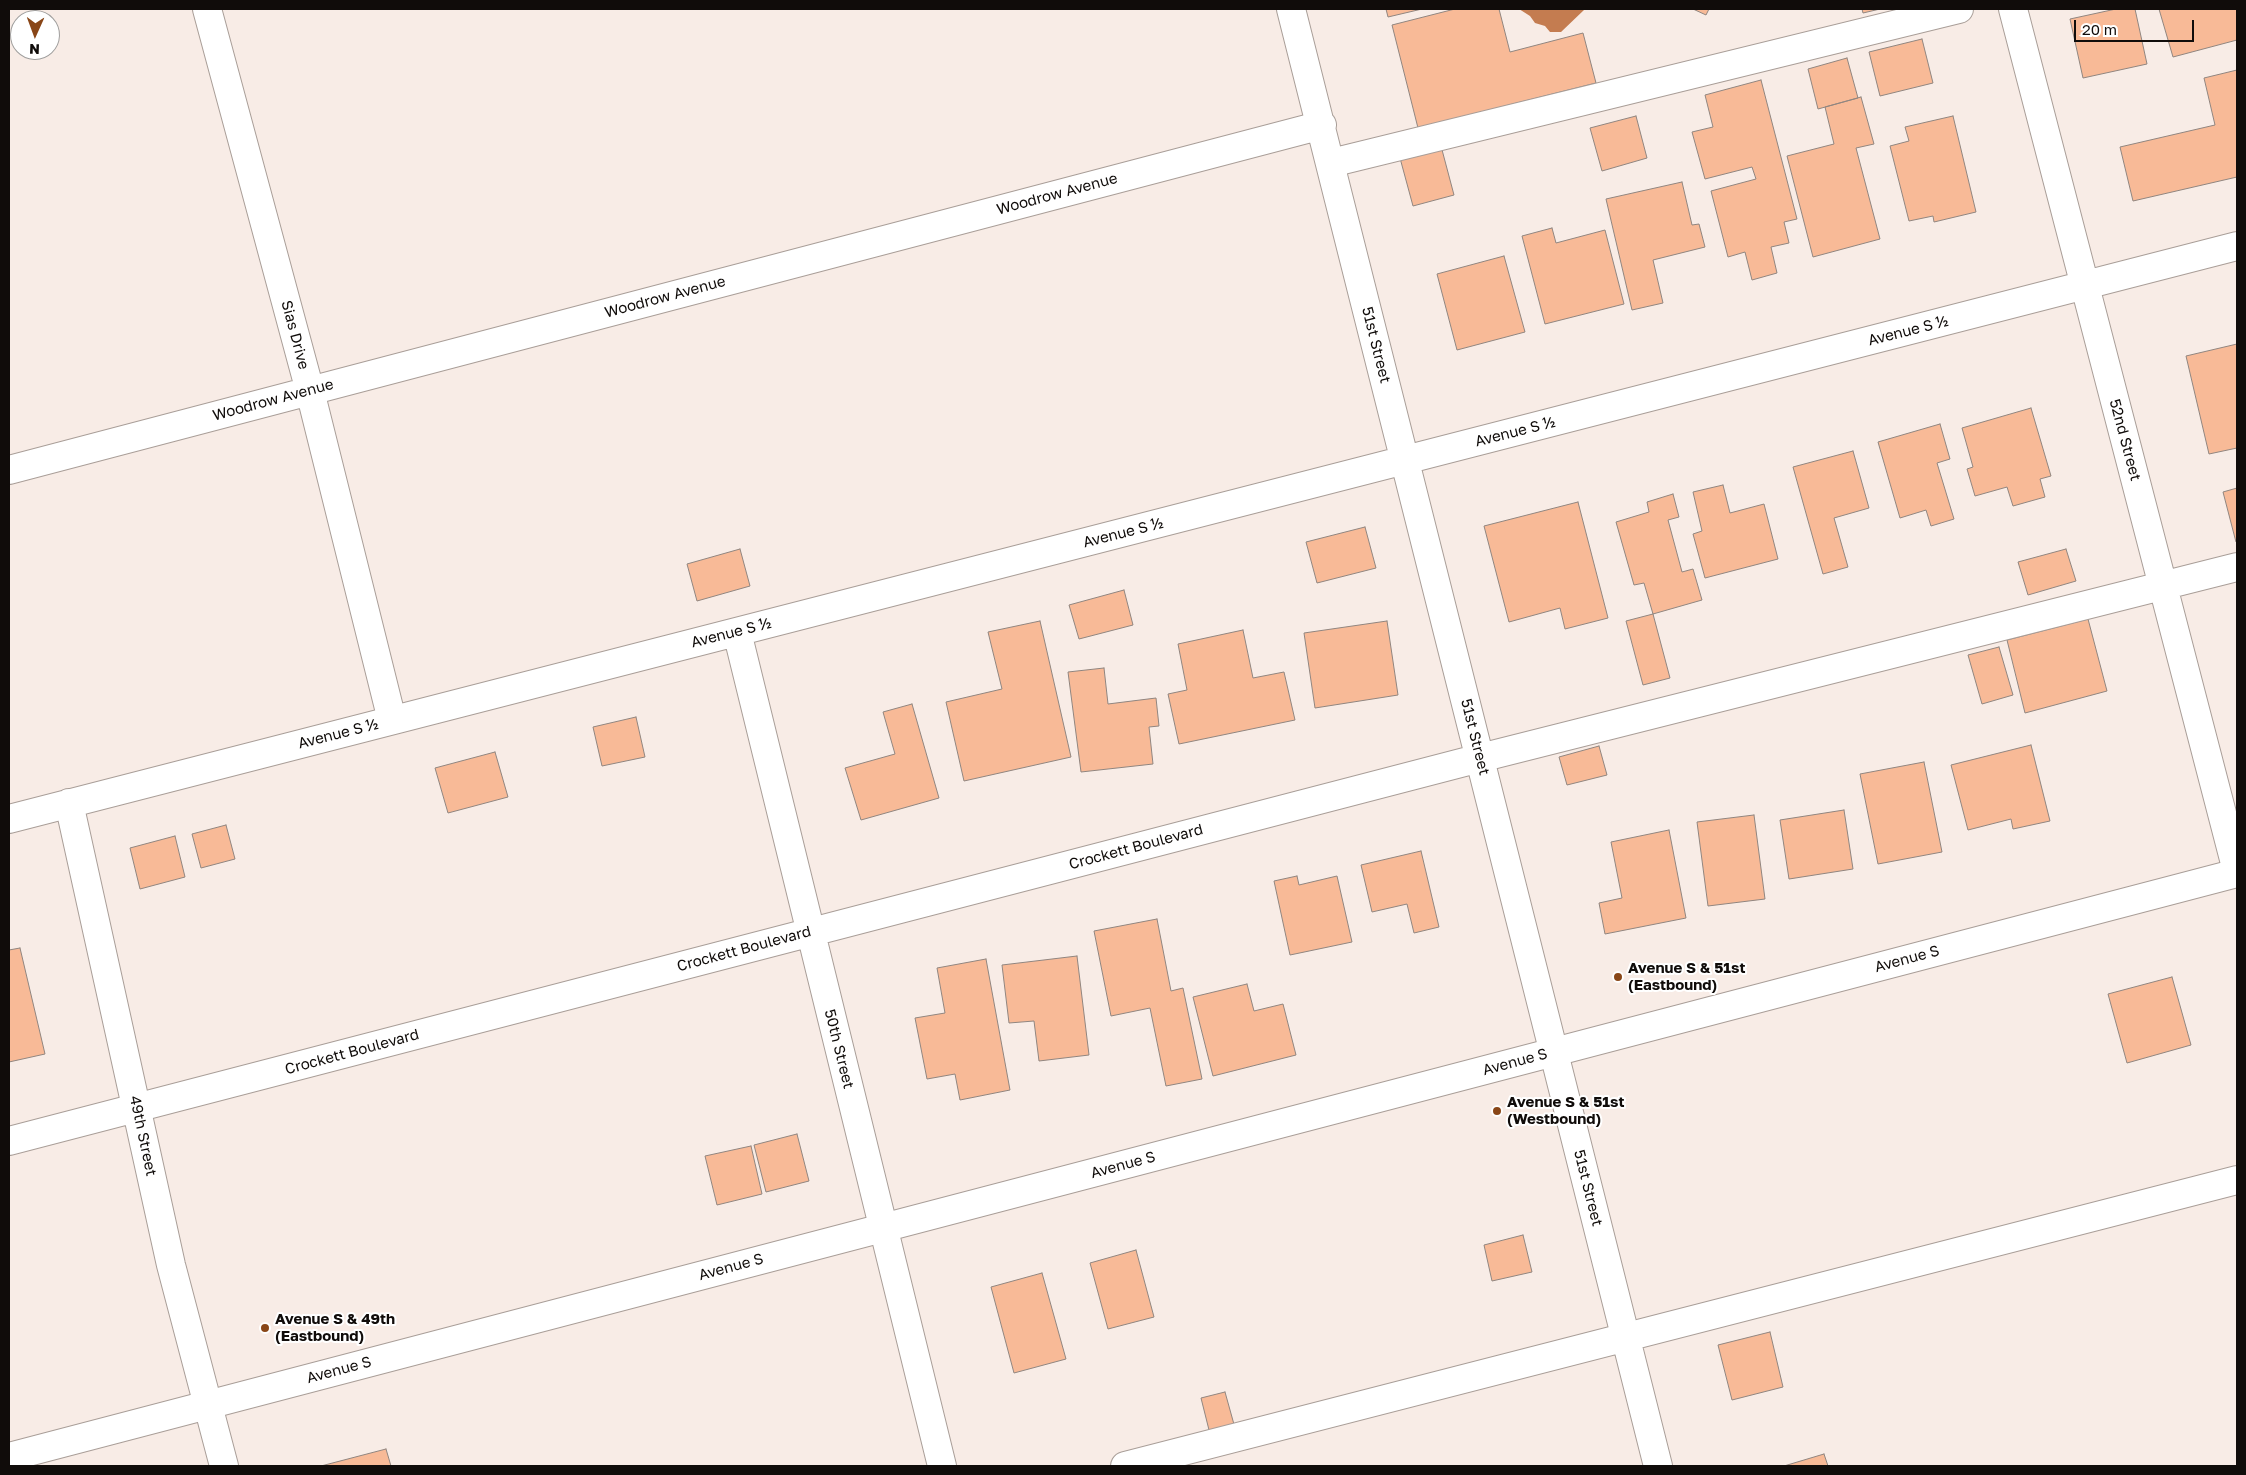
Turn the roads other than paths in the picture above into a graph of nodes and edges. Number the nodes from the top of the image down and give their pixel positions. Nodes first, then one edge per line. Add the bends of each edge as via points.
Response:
1 (207, 9) edge
2 (1291, 9) edge
3 (1959, 9) edge
4 (2013, 9) edge
5 (1322, 125) junction
6 (1331, 162) junction
7 (2237, 246) edge
8 (2085, 286) junction
9 (310, 391) junction
10 (1405, 460) junction
11 (9, 470) edge
12 (2237, 567) edge
13 (2163, 585) junction
14 (737, 632) junction
15 (392, 720) junction
16 (1480, 758) junction
17 (69, 804) junction
18 (9, 819) edge
19 (2237, 872) edge
20 (811, 932) junction
21 (1554, 1052) junction
22 (136, 1108) junction
23 (9, 1141) edge
24 (2237, 1180) edge
25 (883, 1228) junction
26 (1626, 1338) junction
27 (208, 1405) junction
28 (9, 1457) edge
29 (224, 1466) edge
30 (942, 1466) edge
31 (1125, 1466) edge
32 (1658, 1466) edge

1 - 9 street, Sias Drive
2 - 5 street, 51st Street
3 - 6 street
4 - 8 street, 52nd Street
5 - 6 street, 51st Street
5 - 9 street, Woodrow Avenue
6 - 10 street, 51st Street
7 - 8 street, Avenue S ½
8 - 10 street, Avenue S ½
8 - 13 street, 52nd Street
9 - 11 street, Woodrow Avenue
9 - 15 street, Sias Drive
10 - 14 street, Avenue S ½
10 - 16 street, 51st Street
12 - 13 street, Crockett Boulevard
13 - 16 street, Crockett Boulevard
13 - 19 street, 52nd Street
14 - 15 street, Avenue S ½
14 - 20 street, 50th Street
15 - 17 street, Avenue S ½
16 - 20 street, Crockett Boulevard
16 - 21 street, 51st Street
17 - 18 street, Avenue S ½
17 - 22 street, 49th Street
19 - 21 street, Avenue S
20 - 22 street, Crockett Boulevard
20 - 25 street, 50th Street
21 - 25 street, Avenue S
21 - 26 street, 51st Street
22 - 23 street, Crockett Boulevard
22 - 27 street, 49th Street via 171,1265
24 - 26 street
25 - 27 street, Avenue S
25 - 30 street, 50th Street
26 - 31 street
26 - 32 street, 51st Street
27 - 28 street, Avenue S
27 - 29 street, 49th Street

